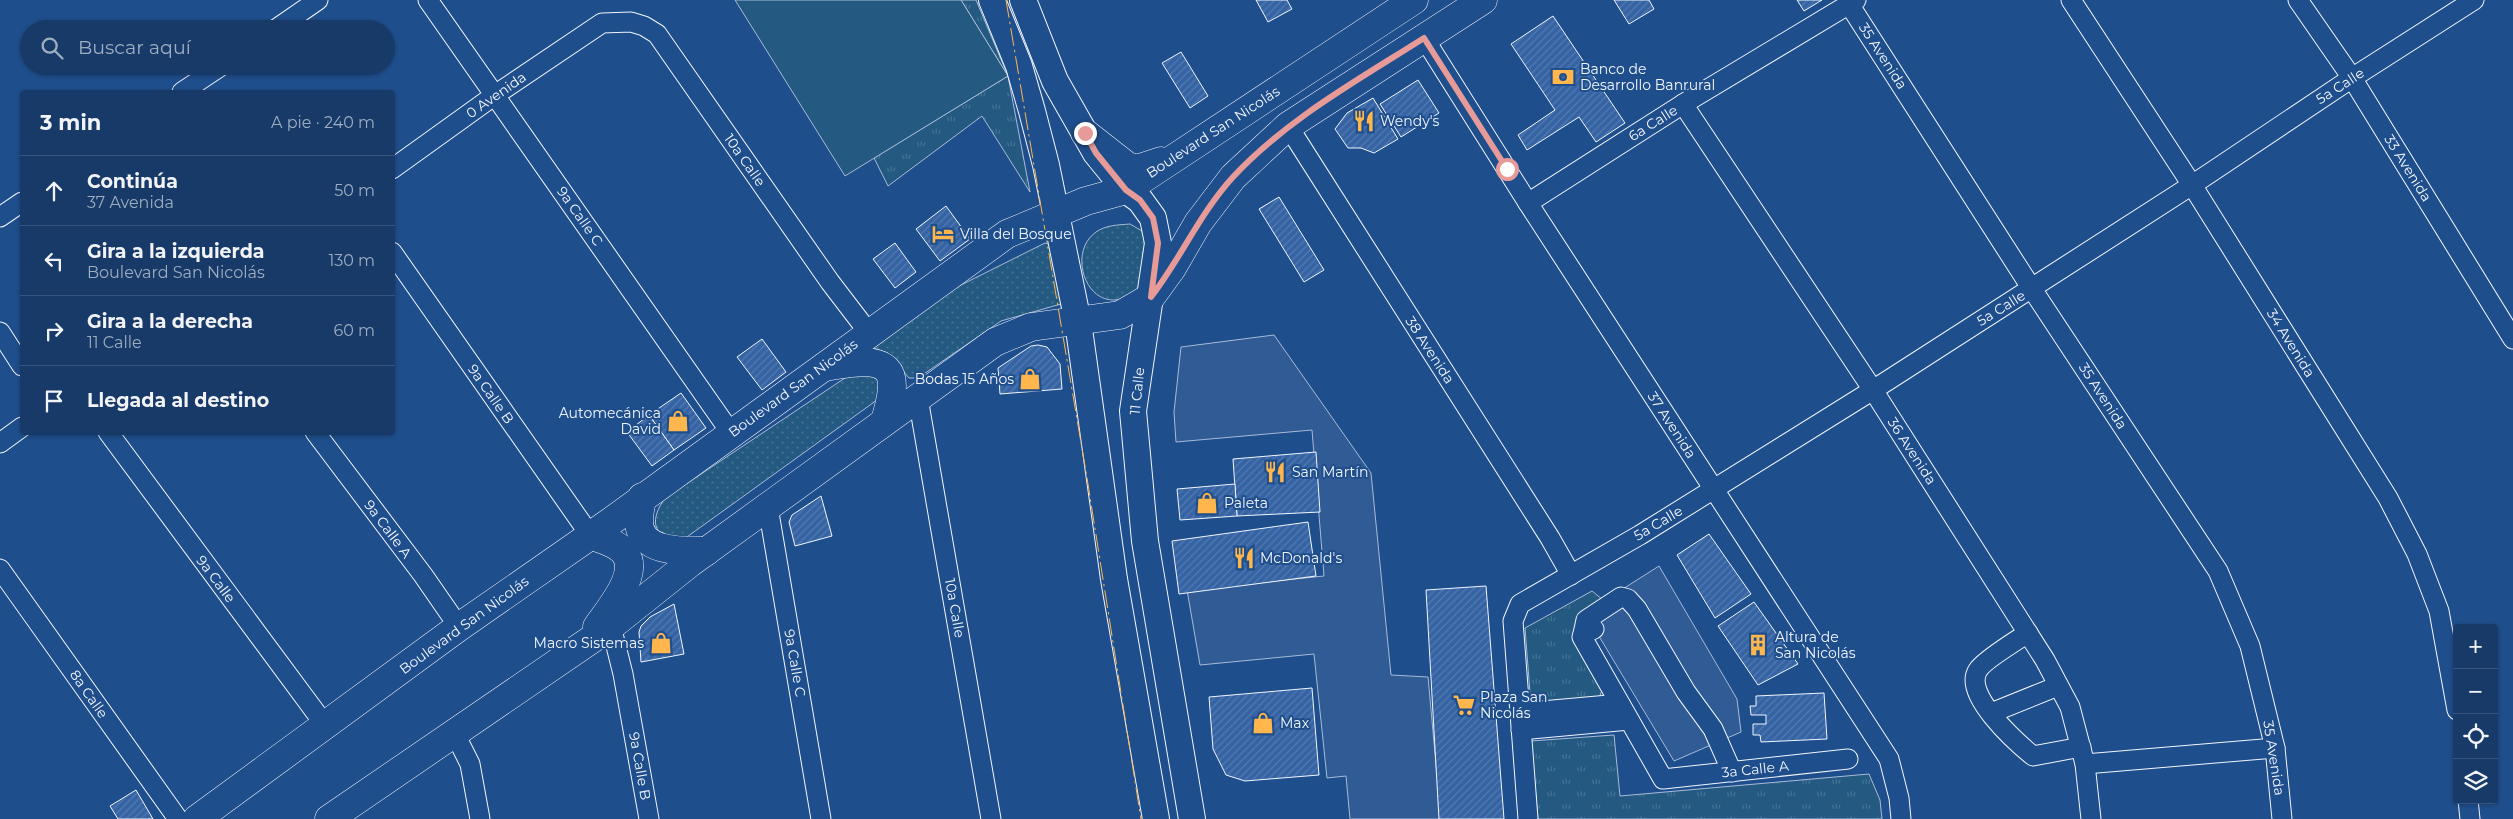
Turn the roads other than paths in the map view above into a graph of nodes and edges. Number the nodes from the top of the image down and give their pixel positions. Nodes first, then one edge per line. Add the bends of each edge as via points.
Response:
1 (318, 0) edge
2 (428, 0) edge
3 (992, 0) edge
4 (1023, 0) edge
5 (1483, 0) edge
6 (2071, 0) edge
7 (2298, 0) edge
8 (2474, 0) edge
9 (1853, 2) edge
10 (1402, 3) edge
11 (289, 20) edge
12 (602, 23) joint
13 (1424, 38) junction
14 (208, 75) edge
15 (2352, 78) junction
16 (185, 90) edge
17 (495, 95) junction
18 (1683, 104) junction
19 (1288, 126) junction
20 (1085, 133) junction
21 (1186, 150) junction
22 (395, 167) edge
23 (2192, 186) junction
24 (1126, 190) junction
25 (20, 203) edge
26 (1528, 203) junction
27 (1054, 213) junction
28 (0, 217) edge
29 (395, 256) edge
30 (2032, 289) junction
31 (1151, 297) junction
32 (1078, 322) junction
33 (0, 332) edge
34 (869, 333) junction
35 (2513, 339) edge
36 (20, 363) edge
37 (821, 367) junction
38 (1873, 390) junction
39 (918, 398) junction
40 (885, 421) junction
41 (20, 428) edge
42 (731, 433) junction
43 (110, 435) edge
44 (317, 435) edge
45 (0, 443) edge
46 (1713, 490) junction
47 (642, 497) junction
48 (768, 507) junction
49 (590, 535) junction
50 (708, 551) junction
51 (0, 569) edge
52 (1571, 575) junction
53 (459, 628) junction
54 (600, 632) junction
55 (2028, 632) junction
56 (2058, 686) junction
57 (2453, 689) edge
58 (1620, 704) junction
59 (1991, 713) junction
60 (1629, 720) junction
61 (1520, 722) junction
62 (325, 725) junction
63 (454, 732) junction
64 (2275, 748) junction
65 (2083, 756) junction
66 (1848, 759) dead end
67 (1732, 772) junction
68 (2468, 804) edge
69 (178, 819) edge
70 (197, 819) edge
71 (329, 819) edge
72 (480, 819) edge
73 (649, 819) edge
74 (822, 819) edge
75 (992, 819) edge
76 (1156, 819) edge
77 (1192, 819) edge
78 (1528, 819) edge
79 (1901, 819) edge
80 (2091, 819) edge
81 (2282, 819) edge
82 (2470, 819) edge

1 - 11 street
2 - 17 street, 9a Calle C
3 - 27 main road via 1019,66 1046,165
4 - 20 main road, 11 Calle via 1055,81
5 - 13 main road
6 - 23 street, 34 Avenida
7 - 15 street, 33 Avenida
8 - 15 street, 5a Calle
9 - 18 street, 6a Calle
9 - 30 street, 35 Avenida
10 - 21 main road, Boulevard San Nicolás
12 - 17 street, 0 Avenida
12 - 34 street, 10a Calle via 631,22 657,34
13 - 19 main road
13 - 26 street, 37 Avenida
14 - 16 street
15 - 23 street, 5a Calle
15 - 35 street, 33 Avenida
17 - 22 street, 0 Avenida
17 - 42 street, 9a Calle C
18 - 26 street, 6a Calle
18 - 38 street, 36 Avenida
19 - 31 main road via 1233,177 1198,223
19 - 52 street, 38 Avenida
20 - 21 main road via 1127,166 1137,169
20 - 24 main road, 11 Calle via 1096,153
21 - 24 main road, Boulevard San Nicolás
23 - 30 street, 5a Calle
23 - 57 street, 34 Avenida via 2388,498 2416,554 2438,611
24 - 27 main road, Boulevard San Nicolás
24 - 31 main road, 11 Calle via 1140,200 1153,218 1158,243
25 - 28 street
26 - 46 street, 37 Avenida
27 - 32 main road
27 - 34 main road, Boulevard San Nicolás via 1008,234
29 - 49 street, 9a Calle B
30 - 38 street, 5a Calle
30 - 64 street, 35 Avenida via 2218,572 2250,646
31 - 32 main road via 1120,315
31 - 77 main road, 11 Calle via 1134,411 1137,460 1145,542
32 - 39 main road via 1031,327 995,342
32 - 76 main road via 1114,579
33 - 36 street
34 - 37 main road, Boulevard San Nicolás
37 - 40 main road via 869,362 885,368 891,376 892,388
37 - 42 main road, Boulevard San Nicolás
38 - 46 street, 5a Calle
38 - 55 street, 36 Avenida
39 - 40 main road
39 - 75 street, 10a Calle
40 - 48 main road
41 - 45 street
42 - 47 main road, Boulevard San Nicolás
43 - 62 street, 9a Calle
44 - 53 street, 9a Calle A
46 - 52 street, 5a Calle
46 - 79 street, 37 Avenida via 1889,759
47 - 49 main road, Boulevard San Nicolás
47 - 50 main road via 639,523 650,541 663,549 678,552
48 - 50 main road
48 - 74 street, 9a Calle C
49 - 53 main road, Boulevard San Nicolás
49 - 54 main road via 622,550 629,559 629,574
50 - 54 main road
51 - 69 street, 8a Calle
52 - 61 street, 5a Calle via 1520,604 1513,621
53 - 62 main road, Boulevard San Nicolás
54 - 63 main road
54 - 73 street, 9a Calle B via 623,674
55 - 56 street, 36 Avenida
55 - 59 street via 1978,669 1974,679 1981,699
56 - 59 street
56 - 65 street, 36 Avenida via 2070,707
58 - 60 street
58 - 61 street
58 - 67 street via 1582,637 1589,631 1586,620 1621,598 1628,599 1637,609 1686,692 1713,729
59 - 65 street via 2012,740 2033,756
60 - 61 street
60 - 67 street, 3a Calle A via 1663,779
61 - 78 street
62 - 70 main road, Boulevard San Nicolás
63 - 71 main road
63 - 72 street via 470,764
64 - 65 street
64 - 81 street, 35 Avenida
65 - 80 street, 36 Avenida
66 - 67 street, 3a Calle A
68 - 82 street

